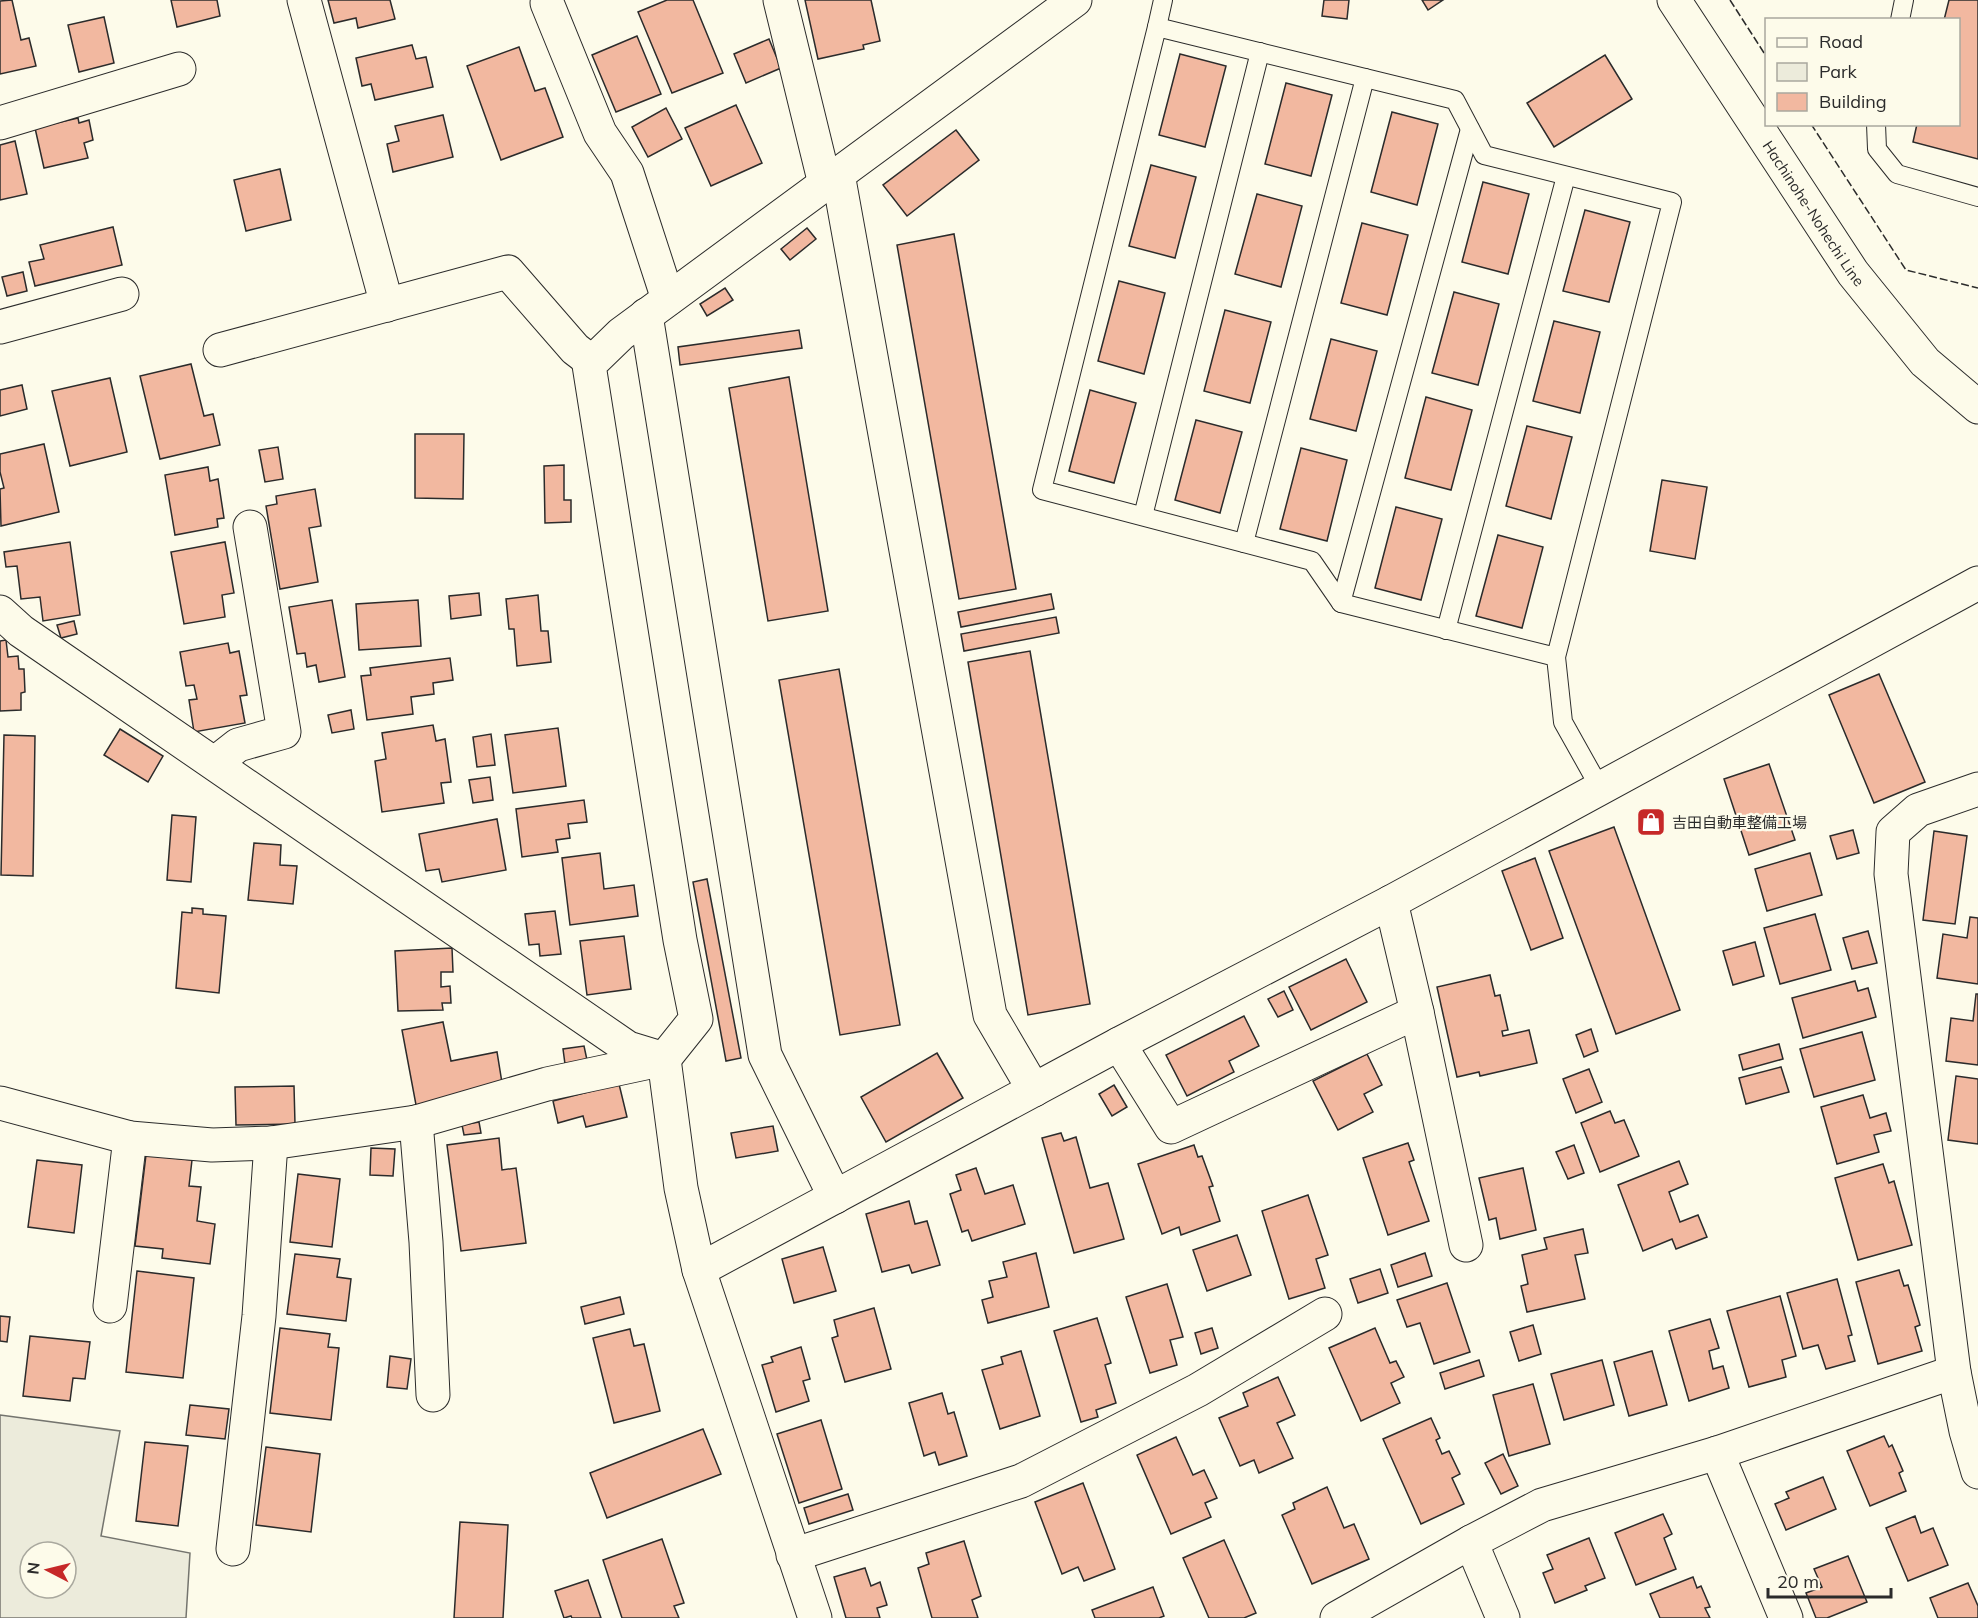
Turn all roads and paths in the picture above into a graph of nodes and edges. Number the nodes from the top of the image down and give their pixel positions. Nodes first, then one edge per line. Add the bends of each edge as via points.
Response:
1 (304, 0) edge
2 (780, 0) edge
3 (1075, 0) edge
4 (1163, 0) edge
5 (1674, 0) edge
6 (547, 3) dead end
7 (1157, 27) junction
8 (1260, 52) junction
9 (179, 69) dead end
10 (1365, 78) junction
11 (0, 123) edge
12 (1876, 126) edge
13 (1470, 129) junction
14 (1566, 176) junction
15 (832, 179) junction
16 (1978, 197) edge
17 (122, 294) dead end
18 (387, 305) junction
19 (658, 307) junction
20 (0, 327) edge
21 (220, 350) dead end
22 (592, 362) junction
23 (1978, 407) edge
24 (1143, 516) junction
25 (250, 527) dead end
26 (1244, 543) junction
27 (1978, 583) edge
28 (1341, 603) junction
29 (0, 612) edge
30 (1446, 630) junction
31 (1556, 657) junction
32 (215, 763) junction
33 (1600, 788) junction
34 (1978, 789) edge
35 (1391, 902) junction
36 (1417, 1012) junction
37 (1119, 1044) junction
38 (663, 1059) junction
39 (1034, 1090) junction
40 (0, 1103) edge
41 (416, 1122) junction
42 (130, 1138) junction
43 (271, 1143) junction
44 (835, 1197) junction
45 (1466, 1245) dead end
46 (699, 1270) junction
47 (110, 1306) dead end
48 (1325, 1314) dead end
49 (1954, 1372) junction
50 (433, 1395) dead end
51 (1717, 1453) junction
52 (1978, 1472) edge
53 (1471, 1542) junction
54 (233, 1549) dead end
55 (793, 1555) junction
56 (815, 1618) edge
57 (1337, 1618) edge
58 (1503, 1618) edge
59 (1786, 1618) edge

1 - 18 street
2 - 15 street
3 - 15 street
4 - 7 lane
5 - 23 street, Hachinohe-Nohechi Line via 1853,273 1925,362
6 - 19 street via 600,133 627,173
7 - 8 lane
7 - 24 lane via 1042,490
8 - 10 lane
8 - 24 lane
9 - 11 street
10 - 13 lane via 1455,100
10 - 26 lane
12 - 16 lane via 1877,149 1897,174
13 - 14 lane via 1484,154
13 - 28 lane
14 - 30 lane
14 - 31 lane via 1672,202
15 - 19 street
15 - 39 street via 990,1015
17 - 20 street
18 - 21 street
18 - 22 street via 508,273
19 - 22 street
19 - 44 street via 765,1055
22 - 38 street via 589,365 610,505 696,1018
24 - 26 lane
25 - 32 street via 284,732 238,746
26 - 28 lane via 1312,561
27 - 33 street
28 - 30 lane
29 - 32 street via 21,631
30 - 31 lane
31 - 33 lane via 1563,723
32 - 38 street via 628,1048
33 - 35 street
34 - 49 street via 1918,810 1893,832 1891,874
35 - 36 street
35 - 37 street
36 - 37 street via 1171,1127
36 - 45 street
37 - 39 street
38 - 41 street via 547,1084
38 - 46 street via 681,1188
39 - 44 street
40 - 42 street
41 - 43 street
41 - 50 street
42 - 43 street via 212,1145
42 - 47 street
43 - 54 street via 259,1316
44 - 46 street
46 - 55 street
48 - 55 street via 1198,1390 1021,1481
49 - 51 street
49 - 52 street
51 - 53 street via 1542,1505
51 - 59 street
53 - 57 street
53 - 58 street
55 - 56 street

